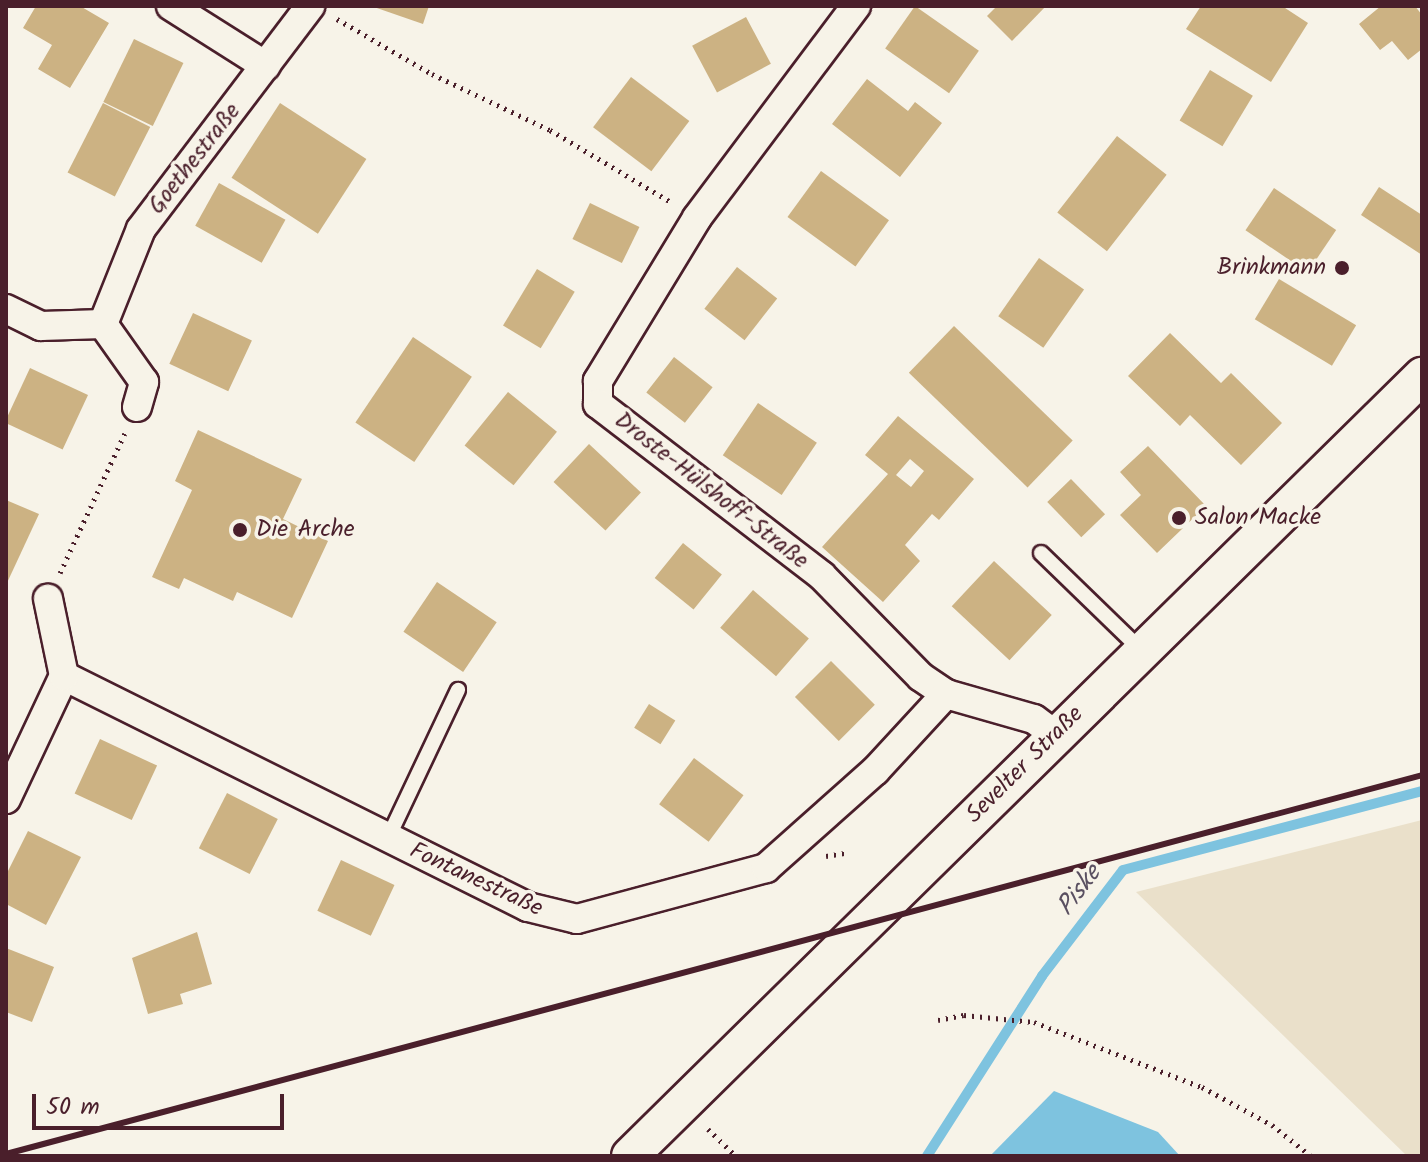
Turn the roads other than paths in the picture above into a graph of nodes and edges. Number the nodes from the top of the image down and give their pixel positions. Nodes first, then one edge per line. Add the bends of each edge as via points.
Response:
1 (171, 6) edge
2 (856, 6) edge
3 (317, 9) edge
4 (266, 66) junction
5 (6, 309) edge
6 (103, 324) junction
7 (1422, 376) edge
8 (137, 407) road end
9 (1041, 553) dead end
10 (48, 599) road end
11 (1141, 650) junction
12 (64, 676) junction
13 (458, 690) dead end
14 (946, 694) junction
15 (1054, 734) junction
16 (6, 799) edge
17 (388, 838) junction
18 (630, 1156) edge

1 - 4 street
2 - 14 street, Droste-Hülshoff-Straße via 697,218 598,381 598,404 822,576 921,677
3 - 4 street, Goethestraße
4 - 6 street, Goethestraße via 141,229
5 - 6 street via 41,326
6 - 8 street via 144,382
7 - 11 street, Sevelter Straße
9 - 11 lane
10 - 12 street
11 - 15 street, Sevelter Straße
12 - 16 street
12 - 17 street, Fontanestraße
13 - 17 lane
14 - 15 street, Droste-Hülshoff-Straße via 1034,719
14 - 17 street, Fontanestraße via 875,771 766,868 577,919 528,907
15 - 18 street, Sevelter Straße

